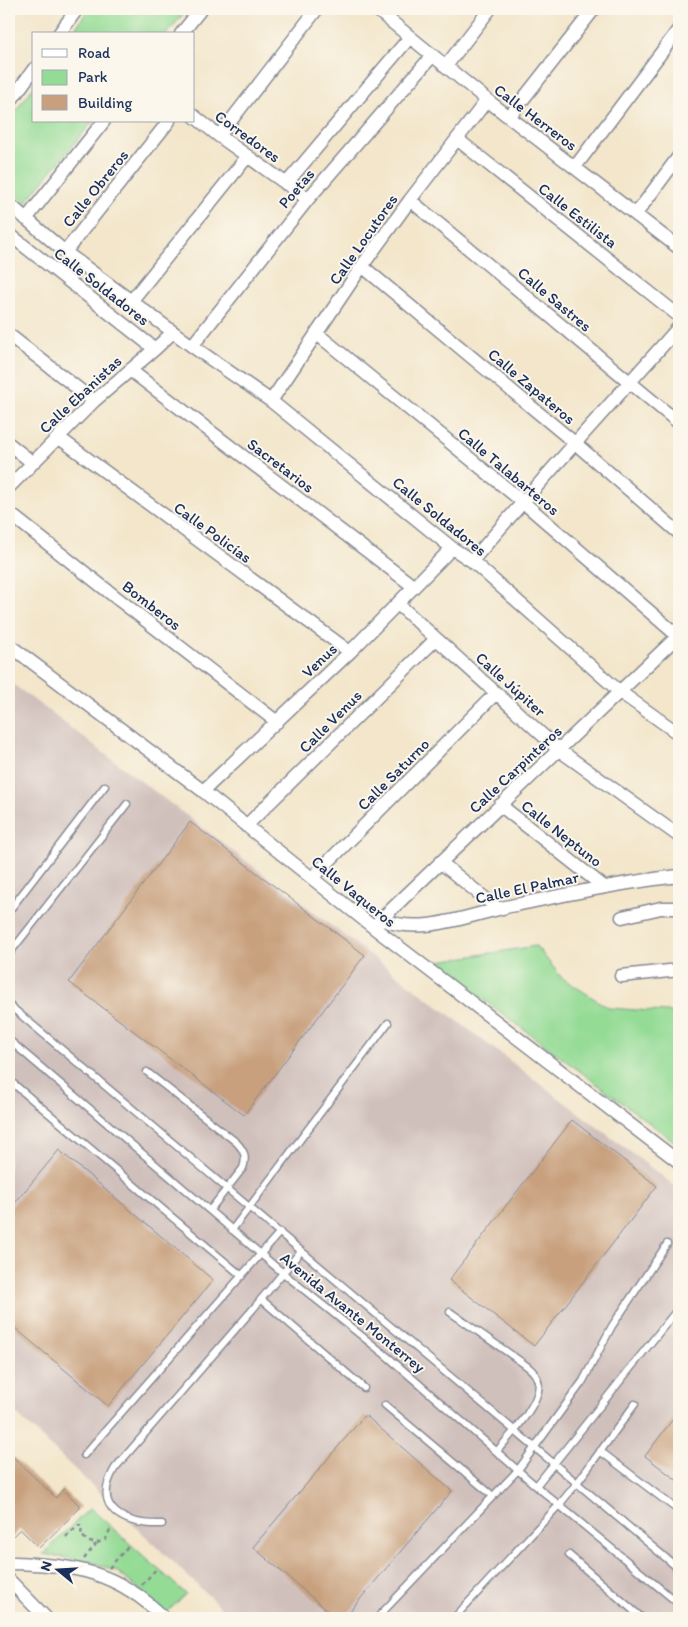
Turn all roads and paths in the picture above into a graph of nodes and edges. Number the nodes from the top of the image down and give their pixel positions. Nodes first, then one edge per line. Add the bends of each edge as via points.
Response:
1 (77, 9) edge
2 (201, 9) edge
3 (317, 9) edge
4 (376, 9) edge
5 (490, 9) edge
6 (594, 9) edge
7 (679, 29) edge
8 (60, 32) edge
9 (183, 32) edge
10 (410, 37) junction
11 (432, 56) junction
12 (446, 66) junction
13 (32, 72) edge
14 (487, 100) junction
15 (9, 103) edge
16 (195, 117) edge
17 (509, 117) junction
18 (103, 122) edge
19 (168, 122) edge
20 (219, 136) junction
21 (457, 139) junction
22 (679, 156) edge
23 (247, 157) junction
24 (575, 167) junction
25 (286, 184) junction
26 (308, 199) junction
27 (410, 200) junction
28 (9, 204) edge
29 (636, 214) junction
30 (26, 219) junction
31 (9, 234) edge
32 (679, 248) edge
33 (65, 252) junction
34 (362, 266) junction
35 (132, 300) junction
36 (679, 316) edge
37 (679, 327) edge
38 (172, 332) junction
39 (316, 333) junction
40 (9, 335) edge
41 (192, 346) junction
42 (155, 349) junction
43 (130, 370) junction
44 (630, 382) junction
45 (94, 401) junction
46 (272, 401) junction
47 (679, 422) edge
48 (58, 437) junction
49 (9, 444) edge
50 (576, 444) junction
51 (32, 463) junction
52 (9, 487) edge
53 (522, 502) junction
54 (9, 512) edge
55 (679, 533) edge
56 (452, 548) junction
57 (472, 562) junction
58 (414, 586) junction
59 (398, 604) junction
60 (679, 636) edge
61 (436, 638) junction
62 (9, 645) edge
63 (350, 652) junction
64 (620, 692) junction
65 (496, 693) junction
66 (277, 722) junction
67 (679, 734) edge
68 (559, 750) junction
69 (105, 786) dead end
70 (203, 791) junction
71 (127, 804) dead end
72 (500, 805) junction
73 (246, 826) junction
74 (679, 836) edge
75 (440, 862) junction
76 (679, 876) edge
77 (312, 878) junction
78 (604, 887) junction
79 (497, 908) junction
80 (679, 908) edge
81 (9, 911) edge
82 (622, 917) dead end
83 (377, 923) junction
84 (9, 954) edge
85 (679, 970) edge
86 (621, 976) dead end
87 (9, 1006) edge
88 (388, 1023) dead end
89 (9, 1040) edge
90 (147, 1072) dead end
91 (9, 1080) edge
92 (679, 1162) edge
93 (227, 1189) junction
94 (250, 1207) junction
95 (210, 1210) junction
96 (232, 1230) junction
97 (280, 1232) junction
98 (667, 1244) dead end
99 (301, 1251) junction
100 (261, 1254) junction
101 (283, 1273) junction
102 (242, 1276) junction
103 (261, 1299) junction
104 (677, 1310) dead end
105 (450, 1312) dead end
106 (364, 1388) dead end
107 (635, 1404) dead end
108 (384, 1405) dead end
109 (514, 1431) junction
110 (534, 1447) junction
111 (497, 1451) junction
112 (600, 1451) junction
113 (84, 1454) dead end
114 (554, 1464) junction
115 (518, 1470) junction
116 (577, 1483) junction
117 (536, 1486) junction
118 (493, 1496) junction
119 (558, 1505) junction
120 (679, 1512) edge
121 (162, 1524) dead end
122 (111, 1527) dead end
123 (66, 1538) dead end
124 (97, 1543) junction
125 (130, 1544) dead end
126 (569, 1555) dead end
127 (83, 1561) dead end
128 (9, 1563) edge
129 (157, 1568) dead end
130 (108, 1569) dead end
131 (679, 1569) edge
132 (9, 1580) edge
133 (138, 1590) dead end
134 (679, 1604) edge
135 (46, 1618) edge
136 (164, 1618) edge
137 (377, 1618) edge
138 (454, 1618) edge
139 (642, 1618) edge

1 - 8 street
2 - 9 street
3 - 20 street
4 - 10 street, Calle Herreros
5 - 12 street
6 - 17 street
7 - 24 street
10 - 11 street, Calle Herreros
10 - 25 street
11 - 12 street, Calle Herreros
11 - 26 street, Poetas
12 - 14 street, Calle Herreros
13 - 15 street
14 - 17 street, Calle Herreros
14 - 21 street, Calle Locutores
16 - 20 street, Corredores
17 - 24 street, Calle Herreros
18 - 30 street
19 - 33 street, Calle Obreros
20 - 23 street, Corredores
21 - 27 street, Calle Locutores
21 - 36 street, Calle Estilista
22 - 29 street
23 - 25 street, Corredores
23 - 35 street
24 - 29 street, Calle Herreros
25 - 26 street, Corredores
26 - 41 street, Poetas
27 - 34 street, Calle Locutores
27 - 44 street, Calle Sastres
28 - 30 street, Calle Soldadores
29 - 32 street, Calle Herreros
30 - 33 street, Calle Soldadores
31 - 42 street, Calle Soldadores
33 - 35 street, Calle Soldadores
34 - 39 street, Calle Locutores
34 - 50 street, Calle Zapateros
35 - 38 street, Calle Soldadores
37 - 44 street
38 - 41 street, Calle Soldadores
38 - 42 street, Calle Soldadores
39 - 46 street, Calle Locutores
39 - 53 street, Calle Talabarteros
40 - 45 street
41 - 46 street, Calle Soldadores
42 - 43 street, Calle Ebanistas
43 - 45 street, Calle Ebanistas
43 - 58 street, Sacretarios
44 - 47 street, Calle Sastres
44 - 50 street
45 - 48 street, Calle Ebanistas
46 - 56 street, Calle Soldadores
48 - 51 street, Calle Ebanistas
48 - 63 street, Calle Policías
49 - 51 street
50 - 53 street
50 - 55 street, Calle Zapateros
51 - 52 street, Calle Ebanistas
53 - 57 street
53 - 60 street, Calle Talabarteros
54 - 66 street, Bomberos
56 - 57 street, Calle Soldadores
56 - 58 street, Venus
57 - 64 street, Calle Soldadores
58 - 59 street, Venus
59 - 61 street, Calle Júpiter
59 - 63 street, Venus
60 - 64 street, Calle Carpinteros
61 - 65 street, Calle Júpiter
61 - 73 street, Calle Venus
62 - 70 street, Calle Vaqueros
63 - 66 street, Venus
64 - 67 street, Calle Soldadores
64 - 68 street, Calle Carpinteros
65 - 68 street, Calle Júpiter
65 - 77 street, Calle Saturno
66 - 70 street, Venus
68 - 72 street, Calle Carpinteros
68 - 74 street, Calle Júpiter
69 - 81 lane
70 - 73 street, Calle Vaqueros
71 - 84 lane
72 - 75 street, Calle Carpinteros
72 - 78 street, Calle Neptuno
73 - 77 street, Calle Vaqueros
75 - 79 street
75 - 83 street, Calle Carpinteros
76 - 78 street, Calle El Palmar
77 - 83 street, Calle Vaqueros
78 - 79 street, Calle El Palmar
79 - 83 street, Calle El Palmar via 430,924
80 - 82 street via 661,908
83 - 92 street, Calle Vaqueros
85 - 86 street
87 - 93 lane, Avenida Avante Monterrey
88 - 94 lane
89 - 95 lane, Avenida Avante Monterrey
90 - 93 lane via 242,1148 246,1155 245,1163
91 - 102 lane
93 - 94 lane, Avenida Avante Monterrey
93 - 95 lane
94 - 96 lane
94 - 97 lane, Avenida Avante Monterrey
95 - 96 lane, Avenida Avante Monterrey
96 - 100 lane, Avenida Avante Monterrey
97 - 99 lane, Avenida Avante Monterrey
97 - 100 lane
98 - 110 lane via 612,1326 583,1381
99 - 101 lane
99 - 109 lane, Avenida Avante Monterrey
100 - 101 lane, Avenida Avante Monterrey
100 - 102 lane
101 - 103 lane
101 - 111 lane, Avenida Avante Monterrey via 388,1357
102 - 113 lane
103 - 106 lane
103 - 121 lane via 109,1478 107,1500 111,1509 134,1522
104 - 114 lane
105 - 109 lane via 530,1368 538,1381 537,1397
107 - 112 lane
108 - 118 lane
109 - 110 lane, Avenida Avante Monterrey
109 - 111 lane
110 - 114 lane, Avenida Avante Monterrey
110 - 115 lane
111 - 115 lane, Avenida Avante Monterrey
112 - 116 lane
112 - 120 lane
114 - 116 lane, Avenida Avante Monterrey
114 - 117 lane
115 - 117 lane, Avenida Avante Monterrey
115 - 118 lane
116 - 119 lane
116 - 131 lane, Avenida Avante Monterrey
117 - 119 lane, Avenida Avante Monterrey
118 - 137 lane
119 - 134 lane, Avenida Avante Monterrey
119 - 138 lane
122 - 124 path via 106,1540
123 - 124 path via 79,1525 86,1540
124 - 127 path
125 - 130 path
126 - 139 lane
128 - 136 street via 61,1566 98,1574 134,1593
129 - 133 path
132 - 135 street

